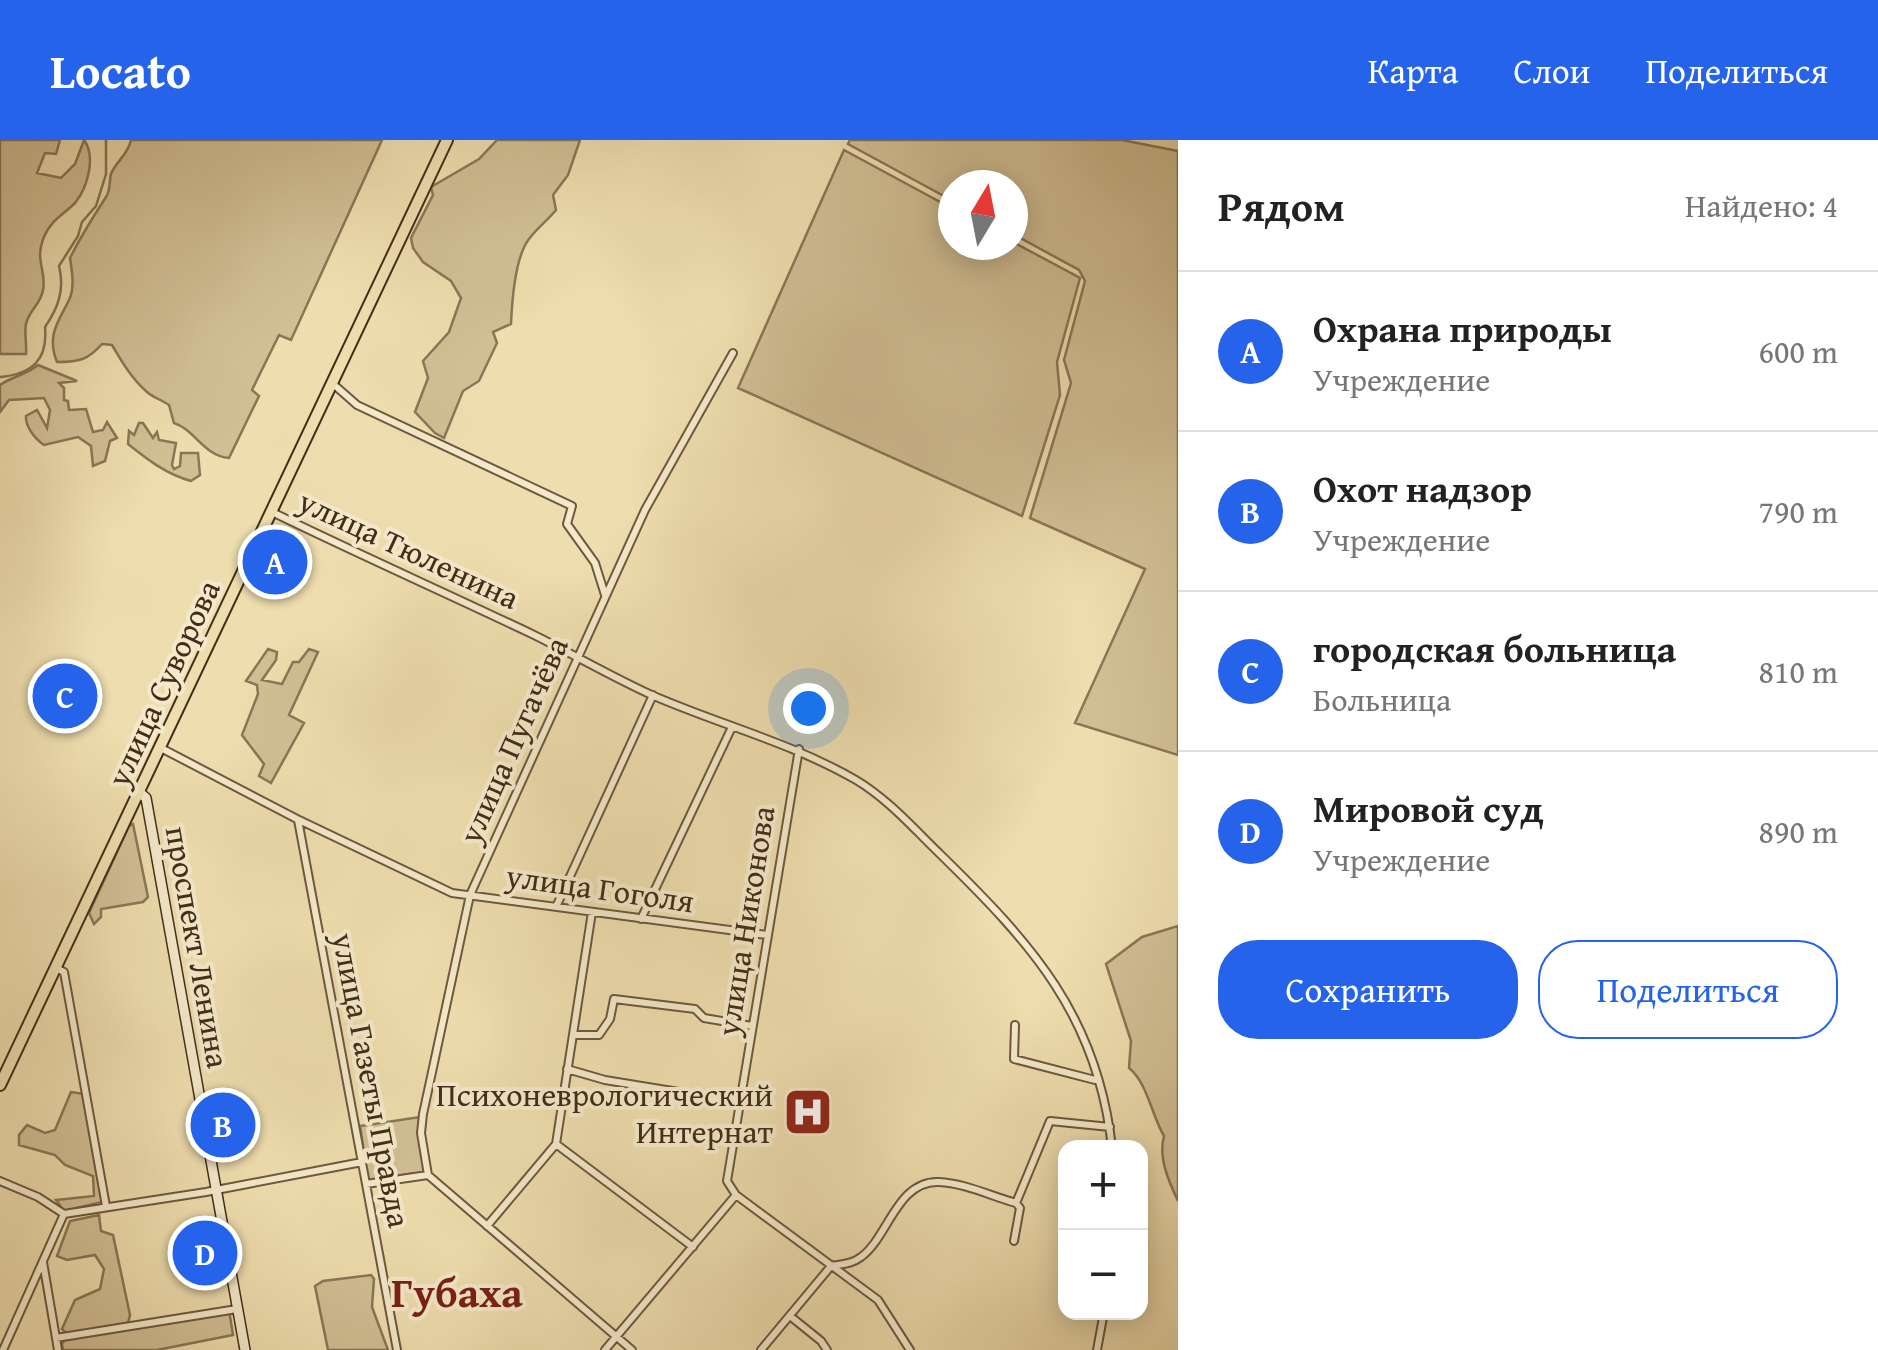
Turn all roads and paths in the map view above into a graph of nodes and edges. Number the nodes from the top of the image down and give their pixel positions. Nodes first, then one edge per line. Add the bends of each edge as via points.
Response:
1 (447, 140) edge
2 (733, 352) dead end
3 (331, 382) junction
4 (272, 512) junction
5 (605, 596) junction
6 (579, 657) junction
7 (653, 695) junction
8 (732, 726) junction
9 (161, 748) junction
10 (799, 750) junction
11 (139, 792) junction
12 (298, 819) junction
13 (470, 895) junction
14 (556, 907) junction
15 (592, 912) junction
16 (641, 919) junction
17 (767, 935) junction
18 (56, 968) junction
19 (752, 1026) junction
20 (1015, 1026) dead end
21 (573, 1035) junction
22 (567, 1069) junction
23 (1096, 1080) junction
24 (0, 1085) edge
25 (740, 1102) junction
26 (1110, 1127) junction
27 (1111, 1140) edge
28 (556, 1144) junction
29 (362, 1162) junction
30 (428, 1175) junction
31 (0, 1181) edge
32 (366, 1184) junction
33 (216, 1190) junction
34 (736, 1195) junction
35 (1016, 1203) junction
36 (106, 1206) junction
37 (64, 1214) junction
38 (487, 1226) junction
39 (1014, 1242) dead end
40 (693, 1247) junction
41 (43, 1260) junction
42 (831, 1266) junction
43 (238, 1309) junction
44 (790, 1316) junction
45 (1103, 1320) edge
46 (616, 1337) junction
47 (56, 1338) junction
48 (908, 1347) edge
49 (2, 1349) edge
50 (58, 1350) edge
51 (245, 1350) edge
52 (398, 1350) edge
53 (605, 1350) edge
54 (632, 1350) edge
55 (762, 1350) edge
56 (827, 1350) edge
57 (895, 1350) edge
58 (1097, 1350) edge

1 - 3 main road, улица Суворова
2 - 5 street, улица Пугачёва
3 - 4 main road, улица Суворова
3 - 5 street via 357,406 572,506 567,524 595,563
4 - 6 street, улица Тюленина
4 - 9 main road, улица Суворова
5 - 6 street, улица Пугачёва
6 - 7 street, улица Тюленина
6 - 13 street, улица Пугачёва
7 - 8 street, улица Тюленина
7 - 14 street
8 - 10 street, улица Тюленина
8 - 16 street
9 - 11 main road, улица Суворова
9 - 12 street, улица Гоголя
10 - 17 street, улица Никонова
10 - 23 street, улица Тюленина via 890,805 1000,914 1078,1020
11 - 18 main road, улица Суворова
11 - 33 main road, проспект Ленина via 146,798
12 - 13 street, улица Гоголя
12 - 29 street, улица Газеты Правда
13 - 14 street, улица Гоголя
13 - 30 street, улица Пугачёва via 423,1114
14 - 15 street, улица Гоголя
15 - 16 street, улица Гоголя
15 - 21 street
16 - 17 street, улица Гоголя
17 - 19 street, улица Никонова
18 - 24 main road, улица Суворова
18 - 36 street via 64,972
19 - 21 street via 704,1018 695,1009 614,998 599,1036
19 - 25 street, улица Никонова
20 - 23 street via 1014,1060
21 - 22 street
22 - 25 street
22 - 28 street
23 - 26 street, улица Тюленина
25 - 34 street, улица Никонова via 727,1181
26 - 27 street, улица Тюленина
26 - 35 street via 1050,1121
28 - 38 street
28 - 40 street
29 - 32 street, улица Газеты Правда
29 - 33 street
30 - 32 street
30 - 38 street
31 - 37 street
32 - 52 street, улица Газеты Правда
33 - 36 street
33 - 43 main road, проспект Ленина
34 - 40 street
34 - 42 street
35 - 39 street
35 - 42 street via 933,1182 912,1192 866,1254
36 - 37 street
37 - 41 street
38 - 46 street
40 - 46 street
41 - 47 street
41 - 49 street
42 - 44 street
42 - 48 street via 878,1300
43 - 47 street
43 - 51 main road, проспект Ленина
44 - 55 street
44 - 56 street
45 - 58 street
46 - 53 street
46 - 54 street
47 - 50 street
48 - 57 street

